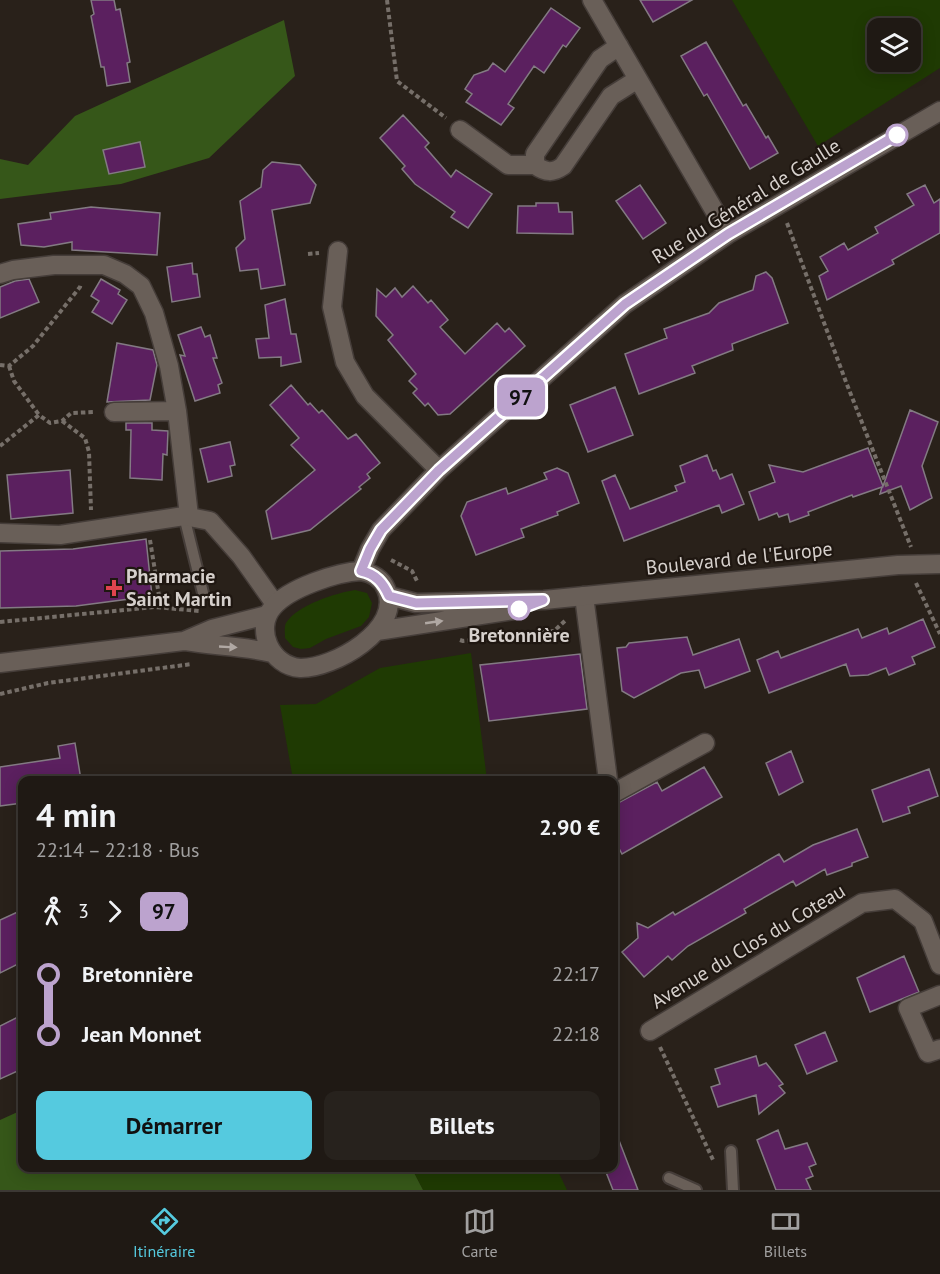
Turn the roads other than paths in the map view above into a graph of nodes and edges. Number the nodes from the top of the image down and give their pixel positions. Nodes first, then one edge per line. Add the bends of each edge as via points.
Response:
1 (592, 0) edge
2 (619, 46) junction
3 (638, 79) junction
4 (940, 111) edge
5 (460, 130) road end
6 (535, 165) junction
7 (728, 234) junction
8 (338, 251) dead end
9 (1, 271) edge
10 (177, 411) junction
11 (114, 412) road end
12 (439, 470) junction
13 (187, 516) junction
14 (0, 533) edge
15 (940, 564) edge
16 (361, 571) junction
17 (203, 593) dead end
18 (389, 596) junction
19 (585, 596) junction
20 (543, 600) junction
21 (271, 610) junction
22 (377, 631) junction
23 (184, 641) junction
24 (272, 654) junction
25 (0, 663) edge
26 (705, 743) dead end
27 (608, 776) edge
28 (618, 791) edge
29 (940, 965) edge
30 (940, 995) edge
31 (650, 1030) road end
32 (940, 1049) edge
33 (730, 1150) dead end
34 (669, 1178) dead end
35 (696, 1190) edge
36 (733, 1190) edge

1 - 2 street
2 - 3 street
2 - 6 street via 600,59 536,154
3 - 6 street via 611,96 563,166 555,172
3 - 7 street
4 - 7 street, Rue du Général de Gaulle
5 - 6 street via 508,165
7 - 12 street, Rue du Général de Gaulle via 619,309
8 - 12 street via 332,307 345,362 365,396
9 - 10 street via 54,264 104,265 141,286 154,313
10 - 11 street
10 - 13 street
12 - 16 street, Rue du Général de Gaulle via 381,530
13 - 14 street via 60,535
13 - 17 lane
13 - 21 street via 210,521 221,532
15 - 19 street, Boulevard de l'Europe
16 - 18 street via 377,578
16 - 21 street via 313,582
18 - 20 street, Boulevard de l'Europe via 416,603
18 - 22 street via 388,611
19 - 20 street, Boulevard de l'Europe
19 - 27 street
22 -> 20 street, Boulevard de l'Europe via 519,609
21 - 23 street
21 - 24 street via 266,633
22 - 24 street via 336,659 309,668 292,667
23 -> 24 street
23 - 25 street
26 - 28 street
29 - 31 street, Avenue du Clos du Coteau via 923,921 895,899 862,903
30 - 32 street via 908,1008 928,1053
33 - 36 lane
34 - 35 lane

